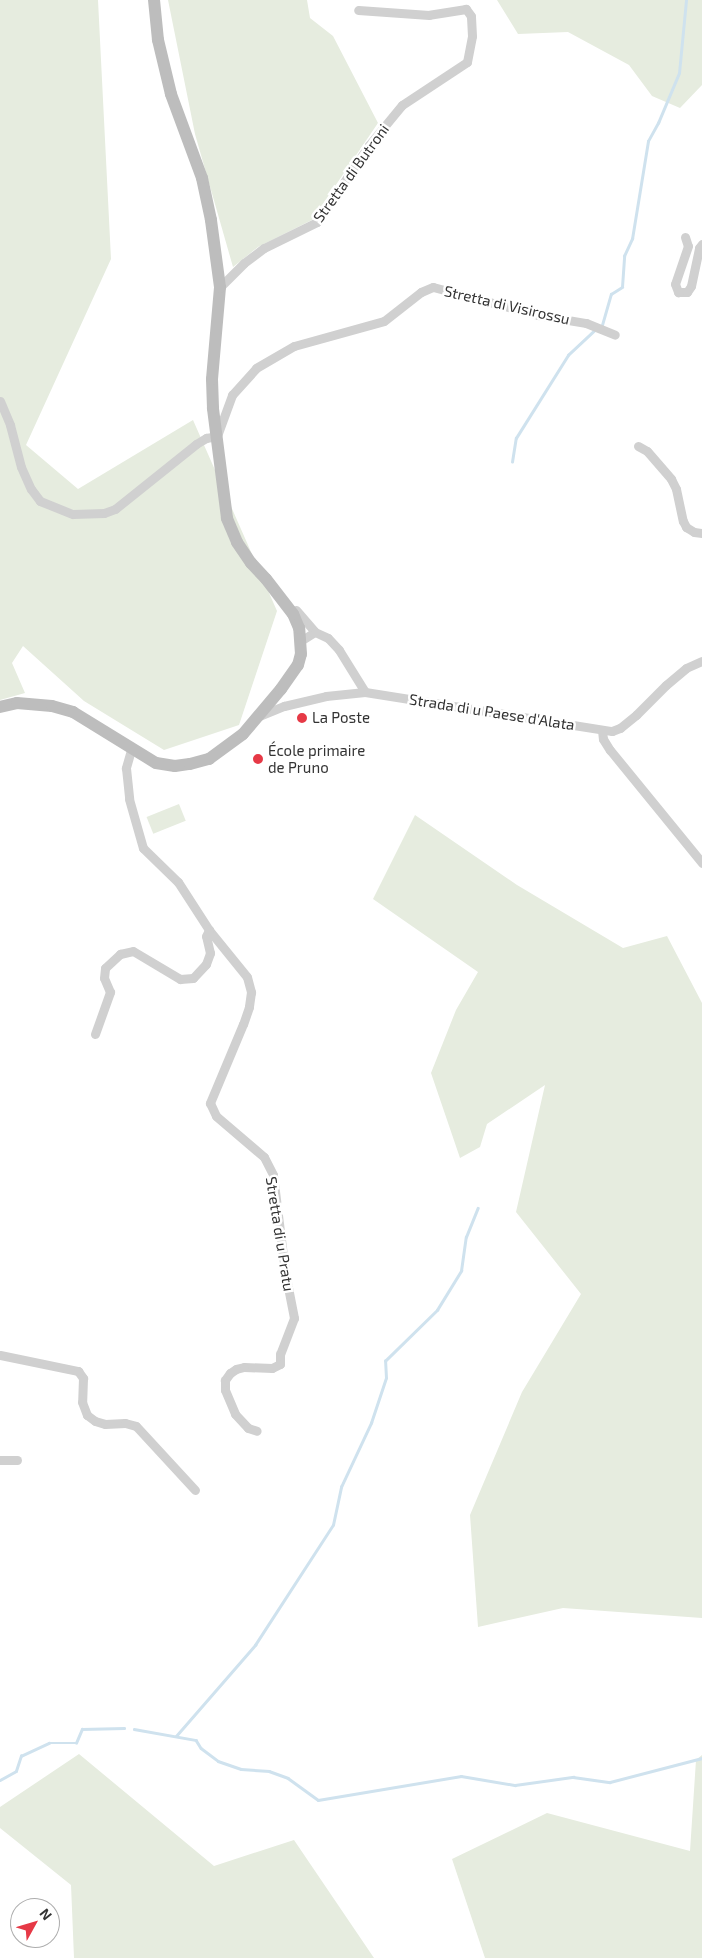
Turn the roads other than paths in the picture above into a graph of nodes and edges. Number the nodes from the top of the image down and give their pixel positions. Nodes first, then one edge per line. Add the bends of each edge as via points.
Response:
1 (154, 0) edge
2 (358, 10) dead end
3 (685, 237) dead end
4 (702, 244) edge
5 (220, 287) junction
6 (615, 335) dead end
7 (0, 401) edge
8 (218, 436) junction
9 (638, 446) dead end
10 (702, 533) edge
11 (285, 602) junction
12 (315, 632) junction
13 (302, 640) junction
14 (702, 661) edge
15 (365, 692) junction
16 (0, 707) edge
17 (259, 716) junction
18 (602, 730) junction
19 (131, 750) junction
20 (702, 863) edge
21 (209, 930) junction
22 (94, 1034) dead end
23 (0, 1355) edge
24 (256, 1431) dead end
25 (0, 1460) edge
26 (17, 1460) dead end
27 (195, 1490) dead end

1 - 5 street via 158,40 171,94 202,178
2 - 5 street, Stretta di Butroni via 429,15 466,9 472,16 468,62 402,106 368,145 317,222 264,248
3 - 4 street via 688,246 676,284 678,292 687,292 691,286
5 - 8 street via 212,379
6 - 8 street, Stretta di Visirossu via 586,323 538,315 433,287 384,321 294,346 256,368 232,395
7 - 8 street via 30,489 40,501 72,514 104,514 115,509 196,444
8 - 11 street via 227,518 251,563
9 - 10 street via 647,451 671,479 686,527
11 - 12 street via 293,606
11 - 13 street via 300,628
12 - 13 street
12 - 15 street via 323,634 339,650
13 - 17 street via 298,665
14 - 18 street, Strada di u Paese d'Alata via 694,663 666,685 620,728
15 - 17 street, Strada di u Paese d'Alata via 326,696
15 - 18 street, Strada di u Paese d'Alata
16 - 19 street via 17,703 52,706 73,712
17 - 19 street via 225,749 209,759 175,766 156,764
18 - 20 street via 610,750
19 - 21 street, Stretta di u Pratu via 126,768 129,799 143,848 178,882
21 - 22 street via 206,936 210,953 206,964 193,978 180,978 133,951 120,954 105,968 104,978 110,992
21 - 24 street, Stretta di u Pratu via 248,977 251,992 249,1008 210,1103 212,1111 264,1157 273,1175 294,1318 280,1354 280,1364 272,1368 236,1369 225,1380 225,1390 235,1414 248,1428
23 - 27 street via 78,1371 83,1378 82,1402 87,1415 105,1424 136,1426
25 - 26 street

